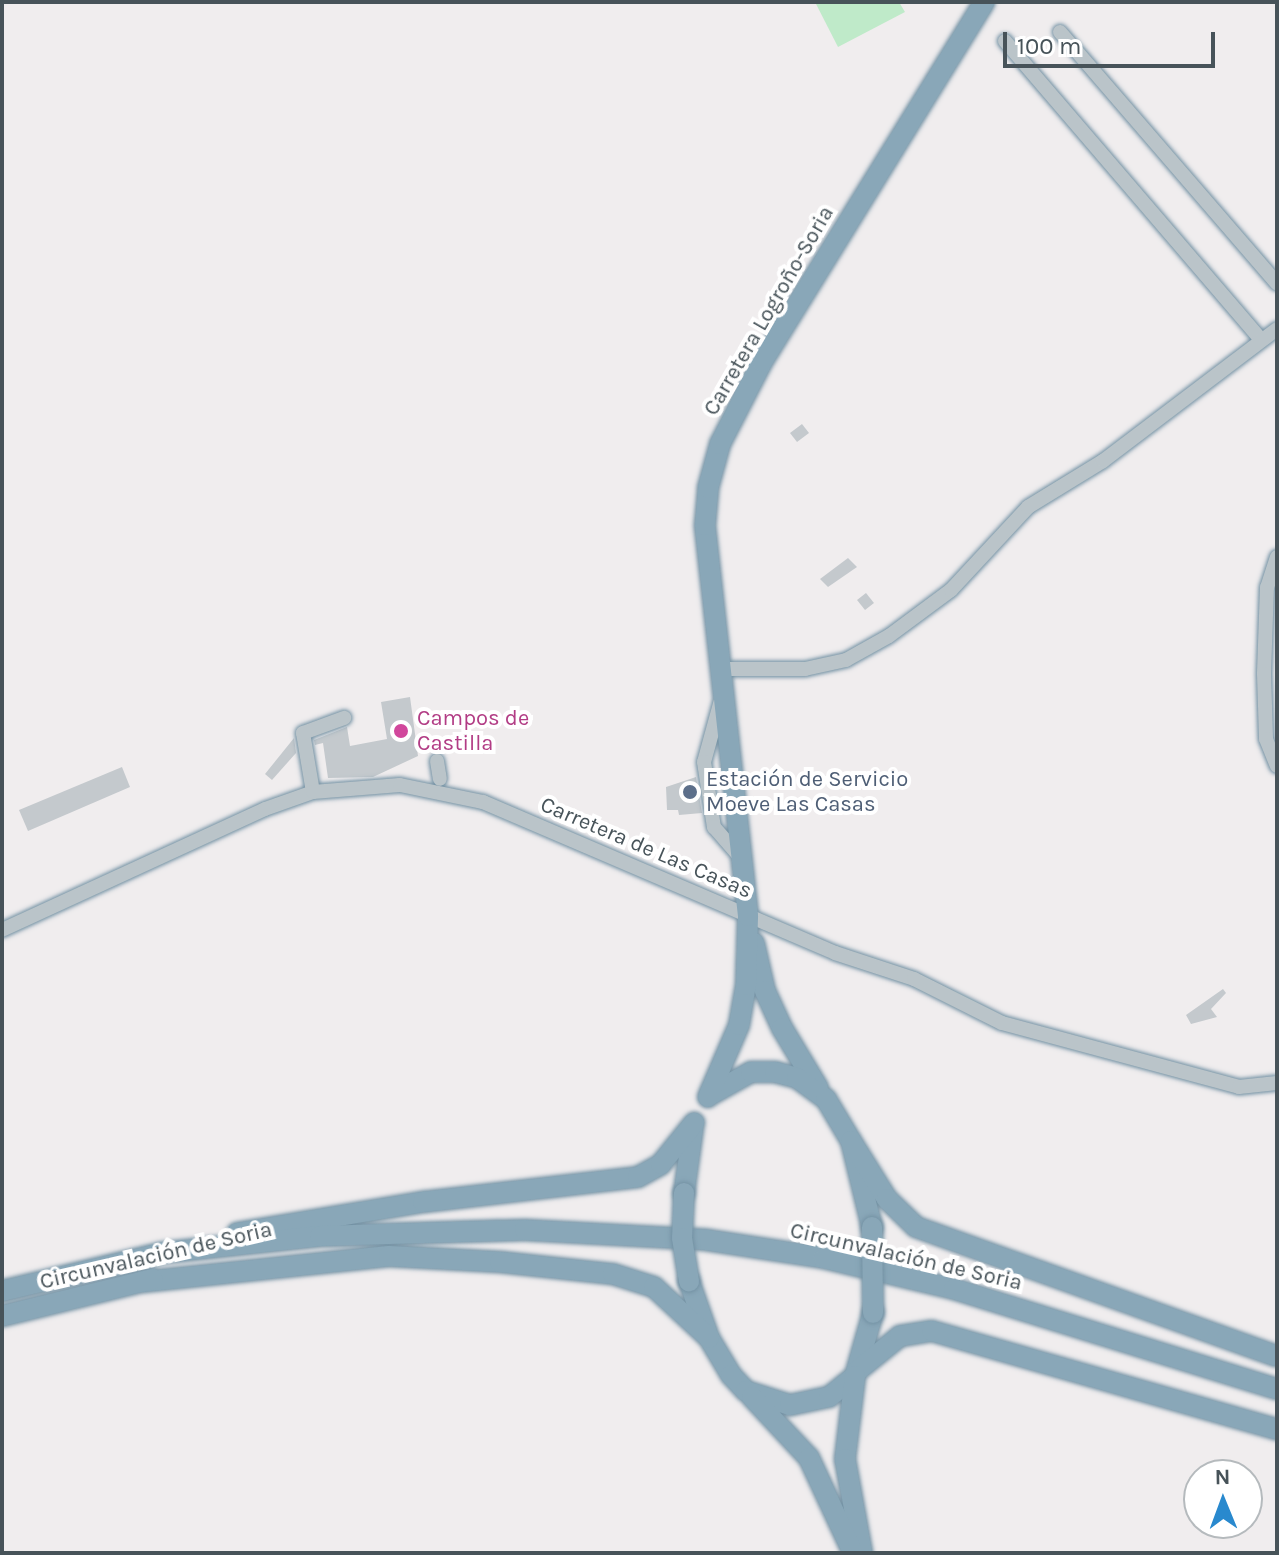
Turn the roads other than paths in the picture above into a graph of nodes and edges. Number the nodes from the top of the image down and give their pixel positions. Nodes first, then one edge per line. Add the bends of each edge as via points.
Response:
1 (984, 2) edge
2 (1060, 32) dead end
3 (1005, 41) dead end
4 (1277, 283) edge
5 (1277, 329) edge
6 (1260, 339) junction
7 (1277, 557) edge
8 (718, 669) junction
9 (722, 695) junction
10 (344, 718) dead end
11 (730, 751) junction
12 (437, 761) dead end
13 (704, 762) junction
14 (1277, 766) edge
15 (440, 779) dead end
16 (313, 792) junction
17 (714, 827) junction
18 (741, 832) junction
19 (743, 861) junction
20 (748, 916) junction
21 (2, 930) edge
22 (1277, 1083) edge
23 (708, 1097) junction
24 (826, 1099) junction
25 (694, 1123) junction
26 (851, 1141) junction
27 (416, 1234) junction
28 (161, 1253) junction
29 (141, 1282) junction
30 (2, 1291) edge
31 (2, 1316) edge
32 (709, 1338) junction
33 (1277, 1356) edge
34 (856, 1374) junction
35 (1277, 1389) edge
36 (746, 1391) junction
37 (1277, 1429) edge
38 (853, 1553) edge
39 (862, 1553) edge

1 - 8 highway, Carretera Logroño-Soria via 762,362 720,444 705,525
2 - 4 street
3 - 6 street
5 - 6 street
6 - 8 street via 1103,461 1028,507 951,590 889,636 846,660 805,669
7 - 14 street via 1267,587 1264,674 1266,739
8 - 9 highway, Carretera Logroño-Soria
9 - 11 highway, Carretera Logroño-Soria
9 - 13 street
10 - 16 street via 303,733
11 - 13 street
11 - 18 highway, Carretera Logroño-Soria
12 - 15 street
13 - 17 street
16 - 20 street, Carretera de Las Casas via 400,785 483,802
16 - 21 street, Carretera de Las Casas
17 - 18 street
17 - 19 street
18 - 19 highway, Carretera Logroño-Soria
19 - 20 highway, Carretera Logroño-Soria
20 - 22 street, Carretera de Las Casas via 914,979 1002,1023 1239,1087
20 - 23 highway, Carretera Logroño-Soria via 739,1025
20 - 24 highway, Carretera Logroño-Soria via 765,991
23 - 24 highway via 751,1072 775,1072 797,1078
23 - 25 highway
24 - 26 highway
25 - 28 highway via 661,1164 638,1177 283,1223
25 - 32 highway, bridge via 682,1238 689,1281
26 - 33 highway via 887,1199 916,1227
26 - 34 highway, bridge via 872,1227 873,1313
27 - 28 highway, Circunvalación de Soria via 320,1236
27 - 29 highway, Circunvalación de Soria via 209,1264
27 - 35 highway, Circunvalación de Soria via 591,1232 707,1240 824,1258 954,1289
28 - 30 highway, Circunvalación de Soria
29 - 31 highway, Circunvalación de Soria
29 - 32 highway via 389,1256 500,1262 613,1274 654,1287
32 - 36 highway
34 - 36 highway via 829,1397 808,1404 790,1405
34 - 37 highway via 900,1336 932,1331
34 - 39 highway via 845,1459
36 - 38 highway via 809,1458

